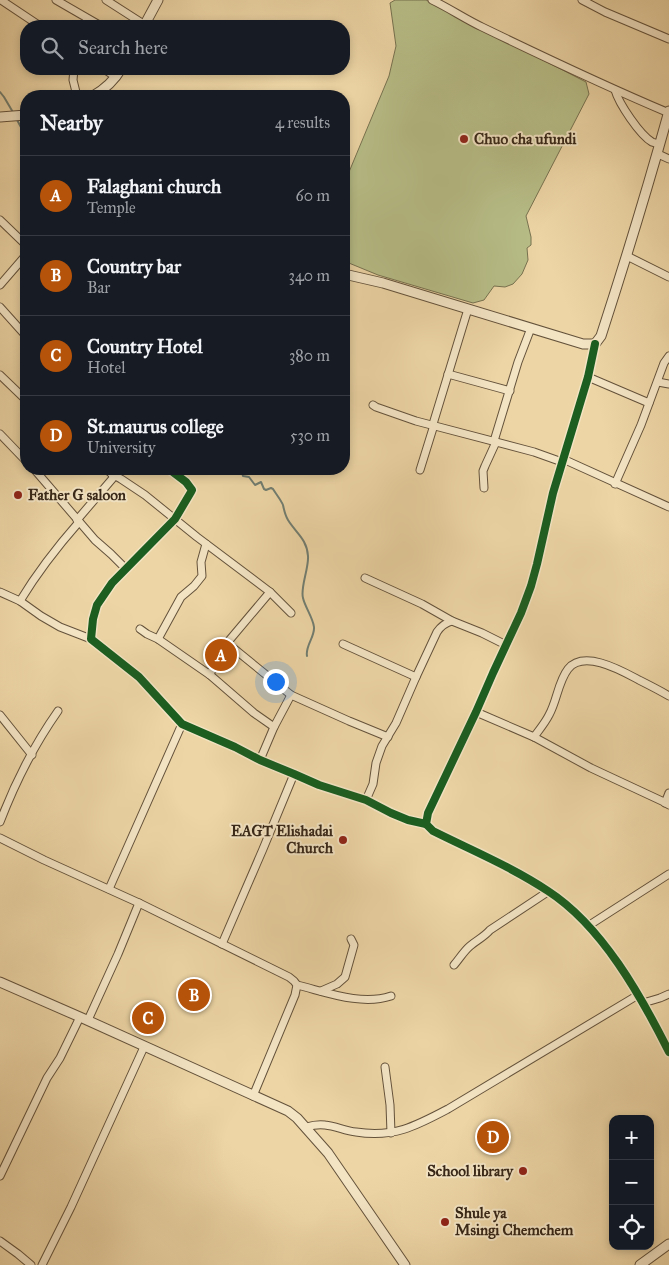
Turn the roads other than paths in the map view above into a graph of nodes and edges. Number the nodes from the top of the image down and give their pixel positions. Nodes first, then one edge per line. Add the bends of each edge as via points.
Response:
1 (1, 0) edge
2 (56, 0) edge
3 (106, 0) edge
4 (158, 0) edge
5 (432, 0) edge
6 (582, 0) edge
7 (441, 2) edge
8 (31, 20) edge
9 (83, 20) edge
10 (135, 20) edge
11 (147, 20) edge
12 (669, 39) edge
13 (73, 75) edge
14 (116, 75) edge
15 (76, 90) edge
16 (103, 90) edge
17 (615, 90) junction
18 (669, 112) edge
19 (18, 115) edge
20 (0, 117) edge
21 (660, 144) junction
22 (658, 154) junction
23 (669, 159) edge
24 (0, 220) edge
25 (20, 239) edge
26 (627, 256) junction
27 (20, 262) edge
28 (350, 275) edge
29 (669, 276) edge
30 (0, 285) edge
31 (0, 307) edge
32 (468, 309) junction
33 (531, 328) junction
34 (20, 330) edge
35 (595, 344) junction
36 (669, 356) edge
37 (448, 374) junction
38 (0, 375) edge
39 (588, 377) junction
40 (658, 382) junction
41 (669, 384) edge
42 (510, 390) junction
43 (20, 394) edge
44 (649, 403) junction
45 (373, 405) dead end
46 (433, 424) junction
47 (0, 434) edge
48 (495, 442) junction
49 (20, 455) edge
50 (562, 461) junction
51 (420, 470) dead end
52 (42, 475) edge
53 (111, 475) edge
54 (115, 475) edge
55 (177, 475) edge
56 (615, 484) junction
57 (484, 488) dead end
58 (669, 507) edge
59 (175, 519) junction
60 (78, 521) junction
61 (206, 544) junction
62 (126, 569) junction
63 (365, 578) dead end
64 (0, 592) edge
65 (270, 592) junction
66 (20, 601) junction
67 (291, 613) dead end
68 (452, 621) junction
69 (140, 629) dead end
70 (90, 639) junction
71 (158, 639) junction
72 (227, 643) junction
73 (343, 644) dead end
74 (506, 645) junction
75 (210, 675) junction
76 (416, 677) junction
77 (292, 695) junction
78 (669, 696) edge
79 (58, 712) dead end
80 (476, 712) junction
81 (0, 715) edge
82 (182, 724) junction
83 (274, 727) junction
84 (388, 737) junction
85 (534, 737) junction
86 (32, 755) junction
87 (260, 760) junction
88 (294, 774) junction
89 (669, 793) edge
90 (366, 800) junction
91 (667, 804) edge
92 (0, 822) edge
93 (426, 824) junction
94 (0, 838) edge
95 (669, 874) edge
96 (109, 889) junction
97 (549, 891) junction
98 (139, 903) junction
99 (588, 926) junction
100 (351, 939) dead end
101 (222, 944) junction
102 (454, 965) dead end
103 (0, 982) edge
104 (297, 985) junction
105 (321, 991) junction
106 (669, 994) edge
107 (638, 995) junction
108 (391, 996) dead end
109 (643, 1003) junction
110 (84, 1019) junction
111 (144, 1047) junction
112 (669, 1052) edge
113 (385, 1067) dead end
114 (253, 1096) junction
115 (306, 1127) junction
116 (390, 1133) junction
117 (0, 1176) edge
118 (0, 1241) edge
119 (669, 1244) edge
120 (31, 1265) edge
121 (42, 1265) edge
122 (405, 1265) edge
123 (640, 1265) edge

1 - 8 street
2 - 9 street
3 - 10 street
4 - 11 street
5 - 7 street
6 - 12 street
7 - 17 street via 511,42
13 - 15 street
14 - 16 street
17 - 18 street
17 - 21 street via 641,132
18 - 21 street
19 - 20 street
21 - 22 street
22 - 23 street
22 - 26 street
24 - 25 street
26 - 29 street
26 - 35 street via 601,336
27 - 30 street
28 - 32 street
31 - 34 street
32 - 33 street
32 - 37 street
33 - 35 street via 583,344
33 - 42 street
35 - 39 street
36 - 40 street
37 - 42 street
37 - 46 street
38 - 43 street
39 - 44 street
39 - 50 street
40 - 41 street
40 - 44 street
42 - 48 street
44 - 56 street
45 - 46 street
46 - 48 street
46 - 51 street
47 - 49 street
48 - 50 street
48 - 57 street via 483,471
50 - 56 street
50 - 74 street via 531,586
52 - 60 street
53 - 60 street via 113,478
54 - 59 street
55 - 59 street via 192,490
56 - 58 street
59 - 61 street
59 - 62 street
60 - 62 street
60 - 66 street
61 - 65 street
61 - 71 street via 201,562 202,576 181,597
62 - 70 street via 97,605
63 - 68 street
64 - 66 street
65 - 67 street
65 - 72 street
66 - 70 street via 60,627
68 - 74 street
68 - 76 street via 440,626
69 - 71 street
70 - 82 street via 138,677
71 - 75 street
72 - 75 street
72 - 77 street
73 - 76 street
74 - 80 street
75 - 83 street
76 - 84 street
77 - 83 street
77 - 84 street
78 - 85 street via 614,667 594,661 576,663 569,668 550,715
79 - 86 street
80 - 85 street
80 - 93 street via 428,813
81 - 86 street
82 - 87 street
82 - 96 street
83 - 87 street
84 - 90 street via 376,763 373,784
85 - 91 street
86 - 92 street
87 - 88 street
88 - 90 street
88 - 101 street
89 - 91 street
90 - 93 street via 408,820
93 - 97 street via 433,831
94 - 96 street
95 - 99 street
96 - 98 street
97 - 99 street
97 - 102 street via 490,930
98 - 101 street
98 - 110 street via 118,954
99 - 107 street
100 - 105 street via 354,945 345,977
101 - 104 street via 289,977
103 - 110 street
104 - 105 street
104 - 114 street
105 - 108 street via 368,1000
106 - 109 street
107 - 109 street
107 - 116 street via 448,1109 402,1131
109 - 112 street
110 - 111 street
110 - 117 street via 47,1078
111 - 114 street
111 - 121 street
113 - 116 street
114 - 115 street via 288,1111
115 - 116 street via 317,1124 357,1133
115 - 122 street via 328,1153
118 - 120 street
119 - 123 street

